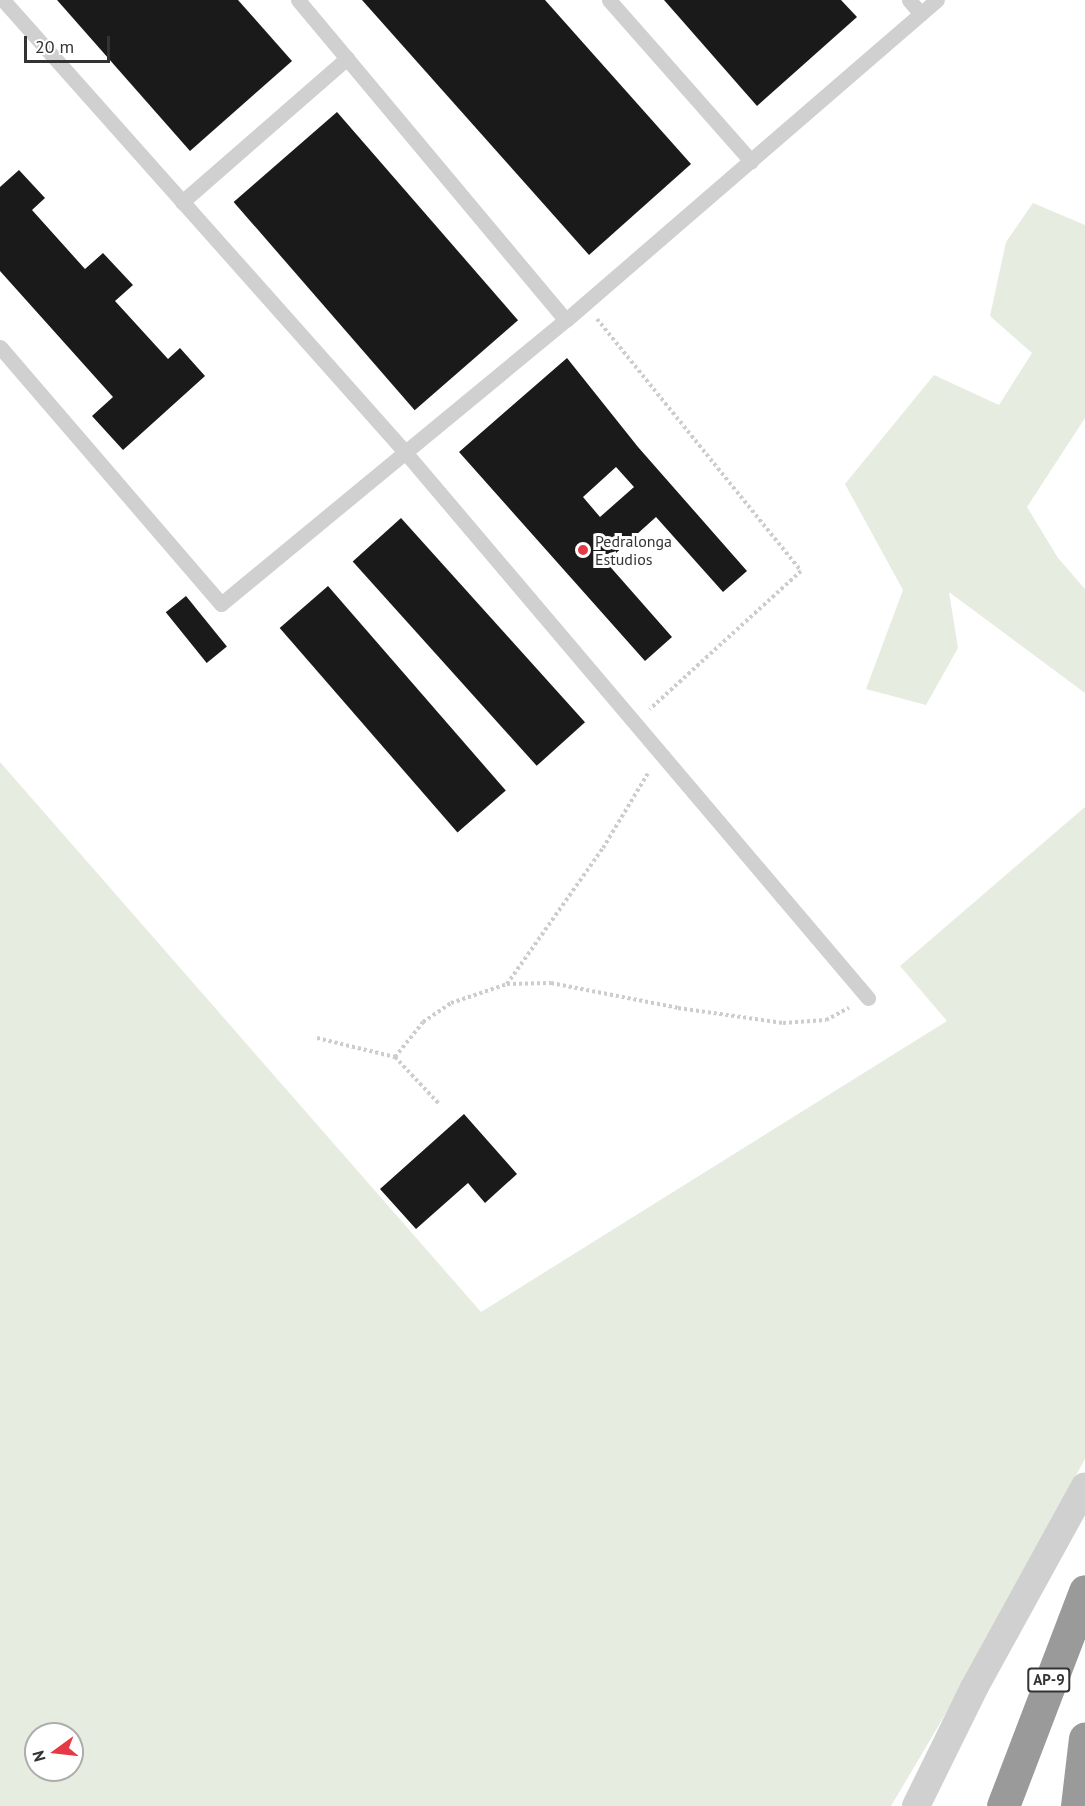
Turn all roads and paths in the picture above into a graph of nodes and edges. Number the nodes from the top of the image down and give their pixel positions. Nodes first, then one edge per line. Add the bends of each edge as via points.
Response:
1 (3, 0) edge
2 (298, 0) edge
3 (609, 0) edge
4 (909, 0) edge
5 (937, 0) edge
6 (921, 14) junction
7 (347, 58) junction
8 (751, 161) junction
9 (182, 202) junction
10 (585, 304) junction
11 (566, 320) junction
12 (0, 347) edge
13 (405, 452) junction
14 (650, 740) junction
15 (507, 984) junction
16 (868, 998) joint
17 (317, 1038) dead end
18 (395, 1057) junction
19 (440, 1105) dead end
20 (1085, 1486) edge
21 (1085, 1591) edge
22 (1085, 1738) edge
23 (916, 1806) edge
24 (1003, 1806) edge
25 (1077, 1806) edge

1 - 9 lane
2 - 7 lane
3 - 8 lane
4 - 6 lane
5 - 6 lane
6 - 8 lane
7 - 9 lane
7 - 11 lane
8 - 10 lane
9 - 13 lane
10 - 11 lane
10 - 14 path via 801,571 650,706
11 - 13 lane
12 - 13 lane via 221,604
13 - 14 lane
14 - 15 path via 647,777
14 - 16 lane
15 - 16 path via 551,983 678,1008 783,1023 826,1020
15 - 18 path via 451,1003 423,1022
17 - 18 path
18 - 19 path
20 - 23 street via 974,1688
21 - 24 highway, AP-9
22 - 25 highway

